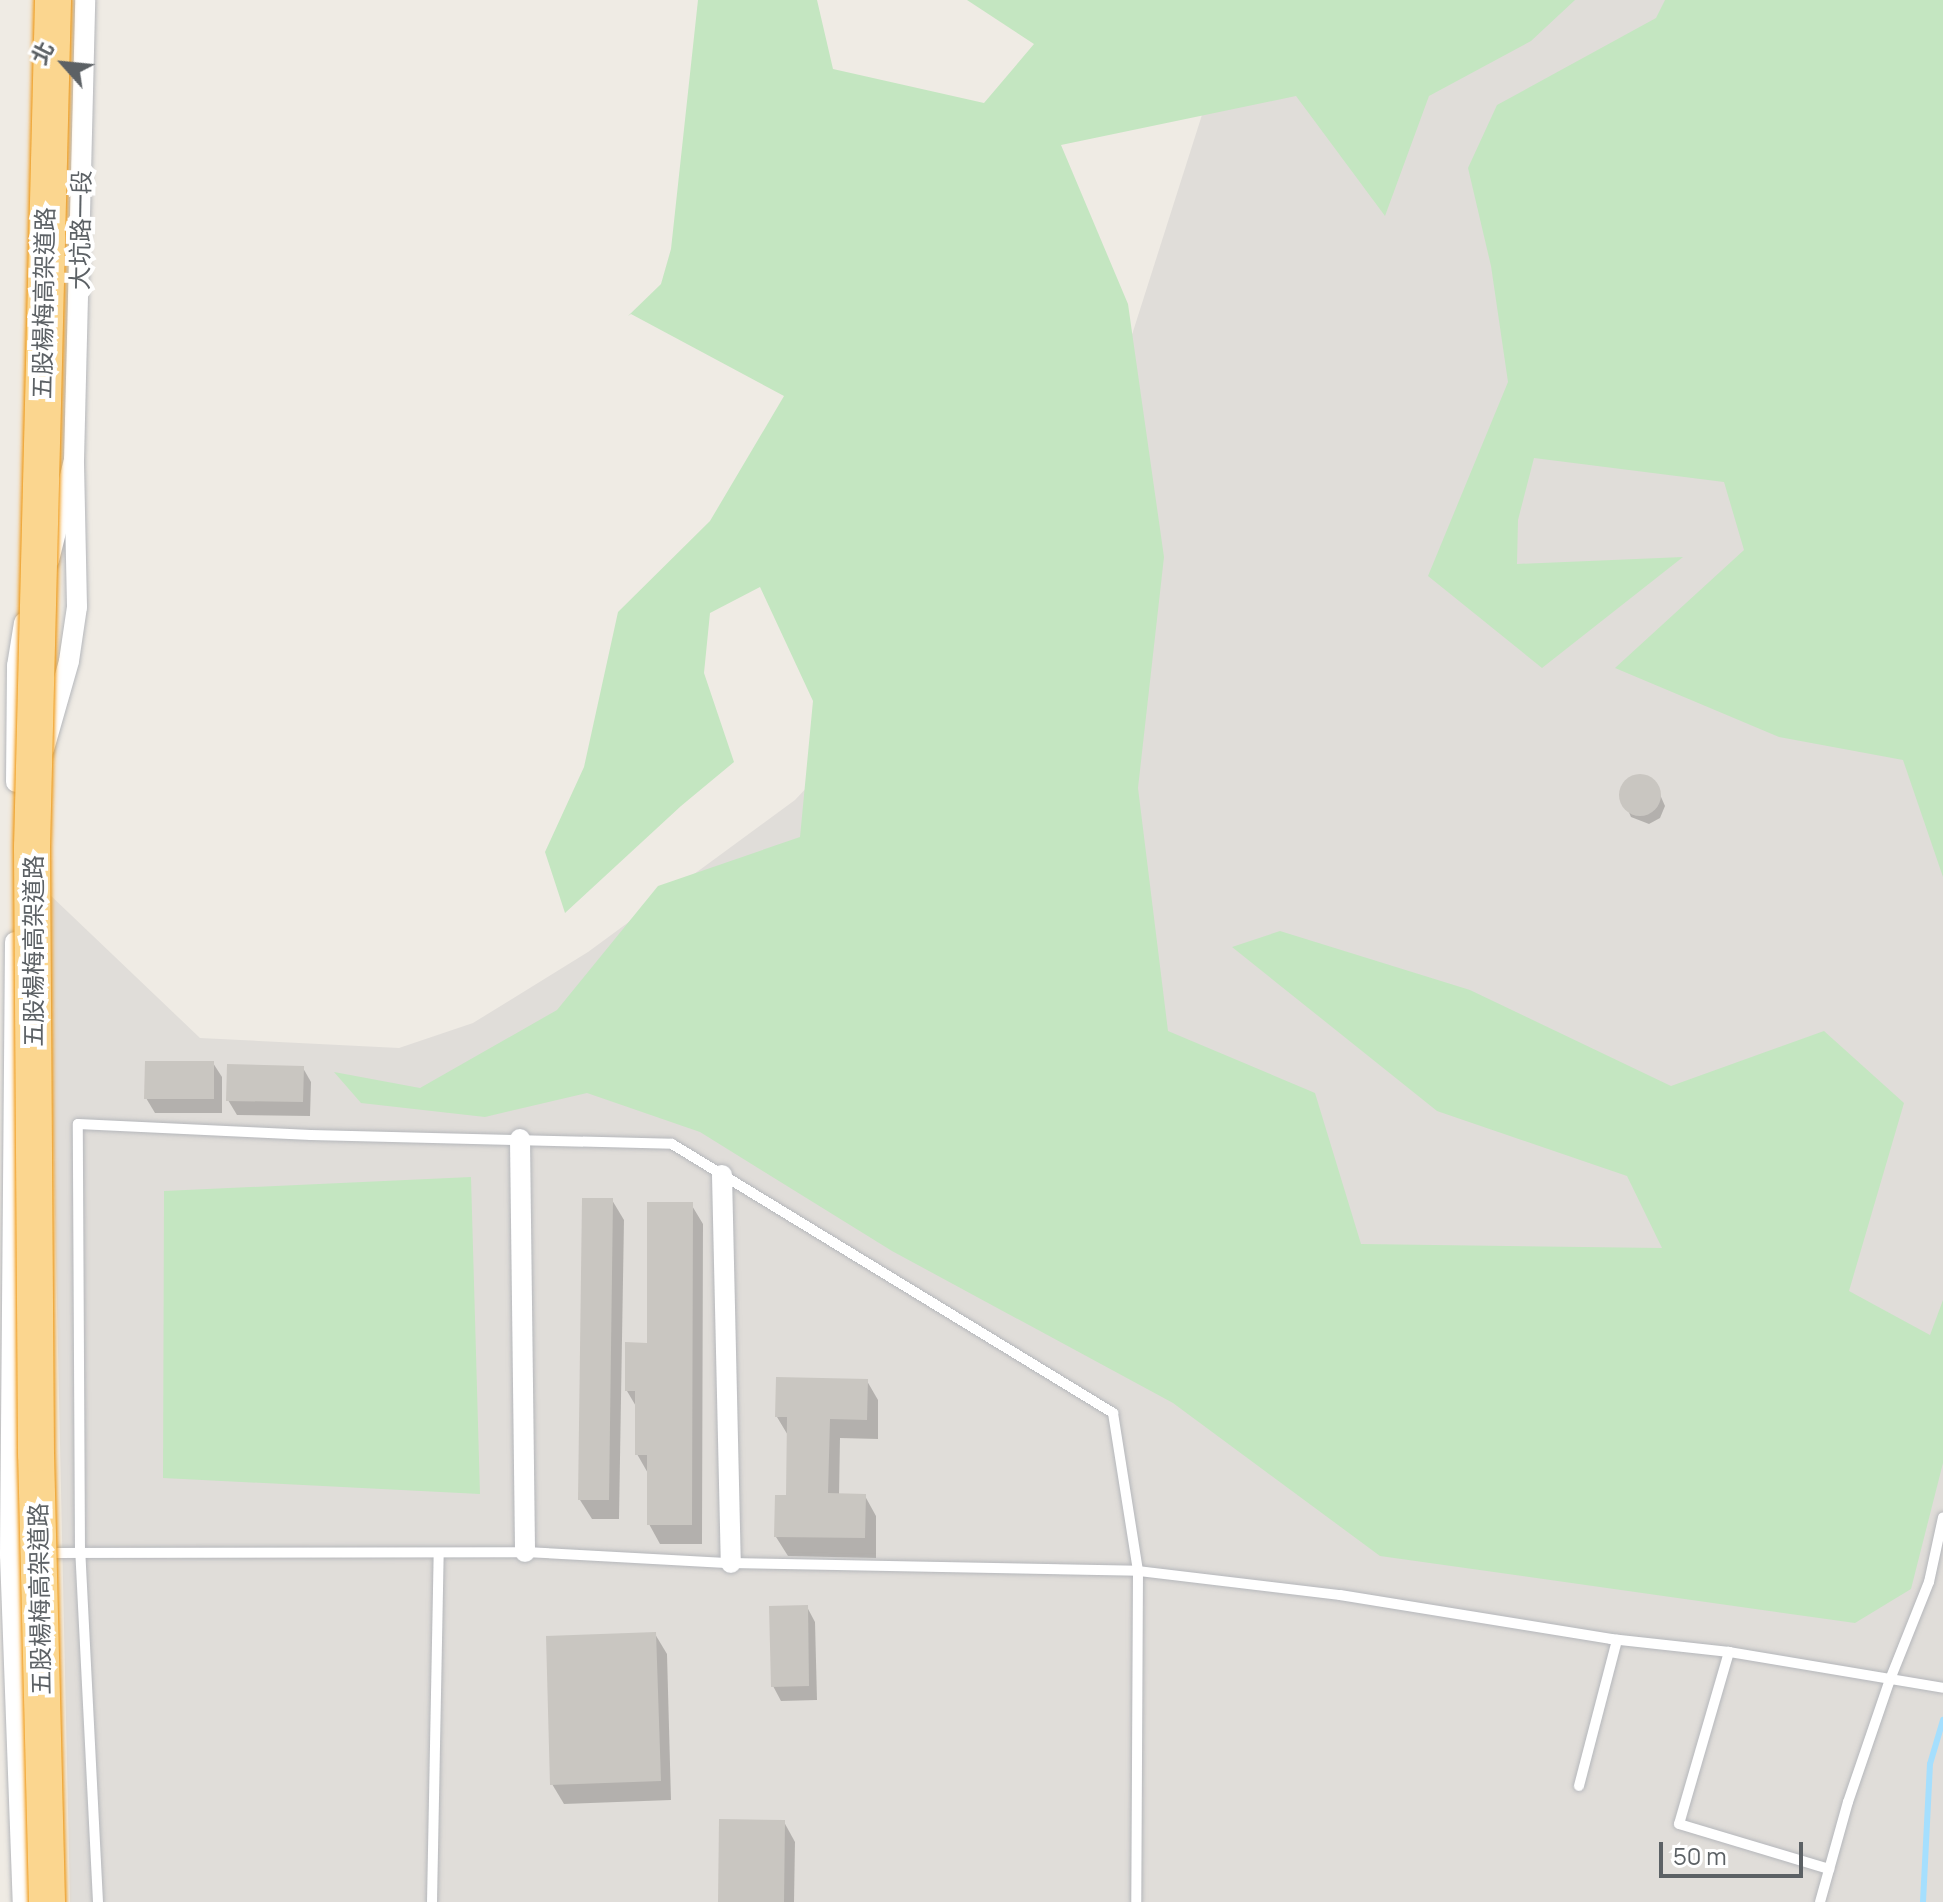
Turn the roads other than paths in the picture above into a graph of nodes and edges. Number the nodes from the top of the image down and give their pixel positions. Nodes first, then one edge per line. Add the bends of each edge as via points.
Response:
1 (53, 0) edge
2 (85, 0) edge
3 (74, 460) junction
4 (16, 862) junction
5 (520, 1139) junction
6 (722, 1175) junction
7 (1943, 1517) edge
8 (80, 1551) junction
9 (525, 1552) junction
10 (439, 1553) junction
11 (10, 1555) junction
12 (731, 1563) junction
13 (1138, 1571) junction
14 (1617, 1640) junction
15 (1729, 1652) junction
16 (1889, 1682) junction
17 (1943, 1688) edge
18 (1579, 1786) dead end
19 (1829, 1869) junction
20 (23, 1902) edge
21 (47, 1902) edge
22 (98, 1902) edge
23 (432, 1902) edge
24 (1136, 1902) edge
25 (1820, 1902) edge

1 - 21 highway, 五股楊梅高架道路, bridge via 32,847 36,1454
2 - 3 street, 大坑路一段
3 - 4 street, 大坑路一段 via 77,607 56,716 24,817
3 - 4 street, 大坑路一段 via 61,523 20,639
4 - 11 street, 大坑路一段
5 - 6 lane via 672,1144
5 - 8 lane via 78,1124
5 - 9 street
6 - 12 street
6 - 13 lane via 1113,1413
7 - 16 lane via 1929,1582
8 - 10 lane
8 - 11 lane
8 - 22 lane
9 - 10 lane
9 - 12 lane
10 - 23 lane
11 - 20 street, 大坑路一段
12 - 13 lane
13 - 14 lane via 1340,1595
13 - 24 lane
14 - 15 lane
14 - 18 lane
15 - 16 lane
15 - 19 lane via 1679,1824
16 - 17 lane
16 - 19 lane
19 - 25 lane

